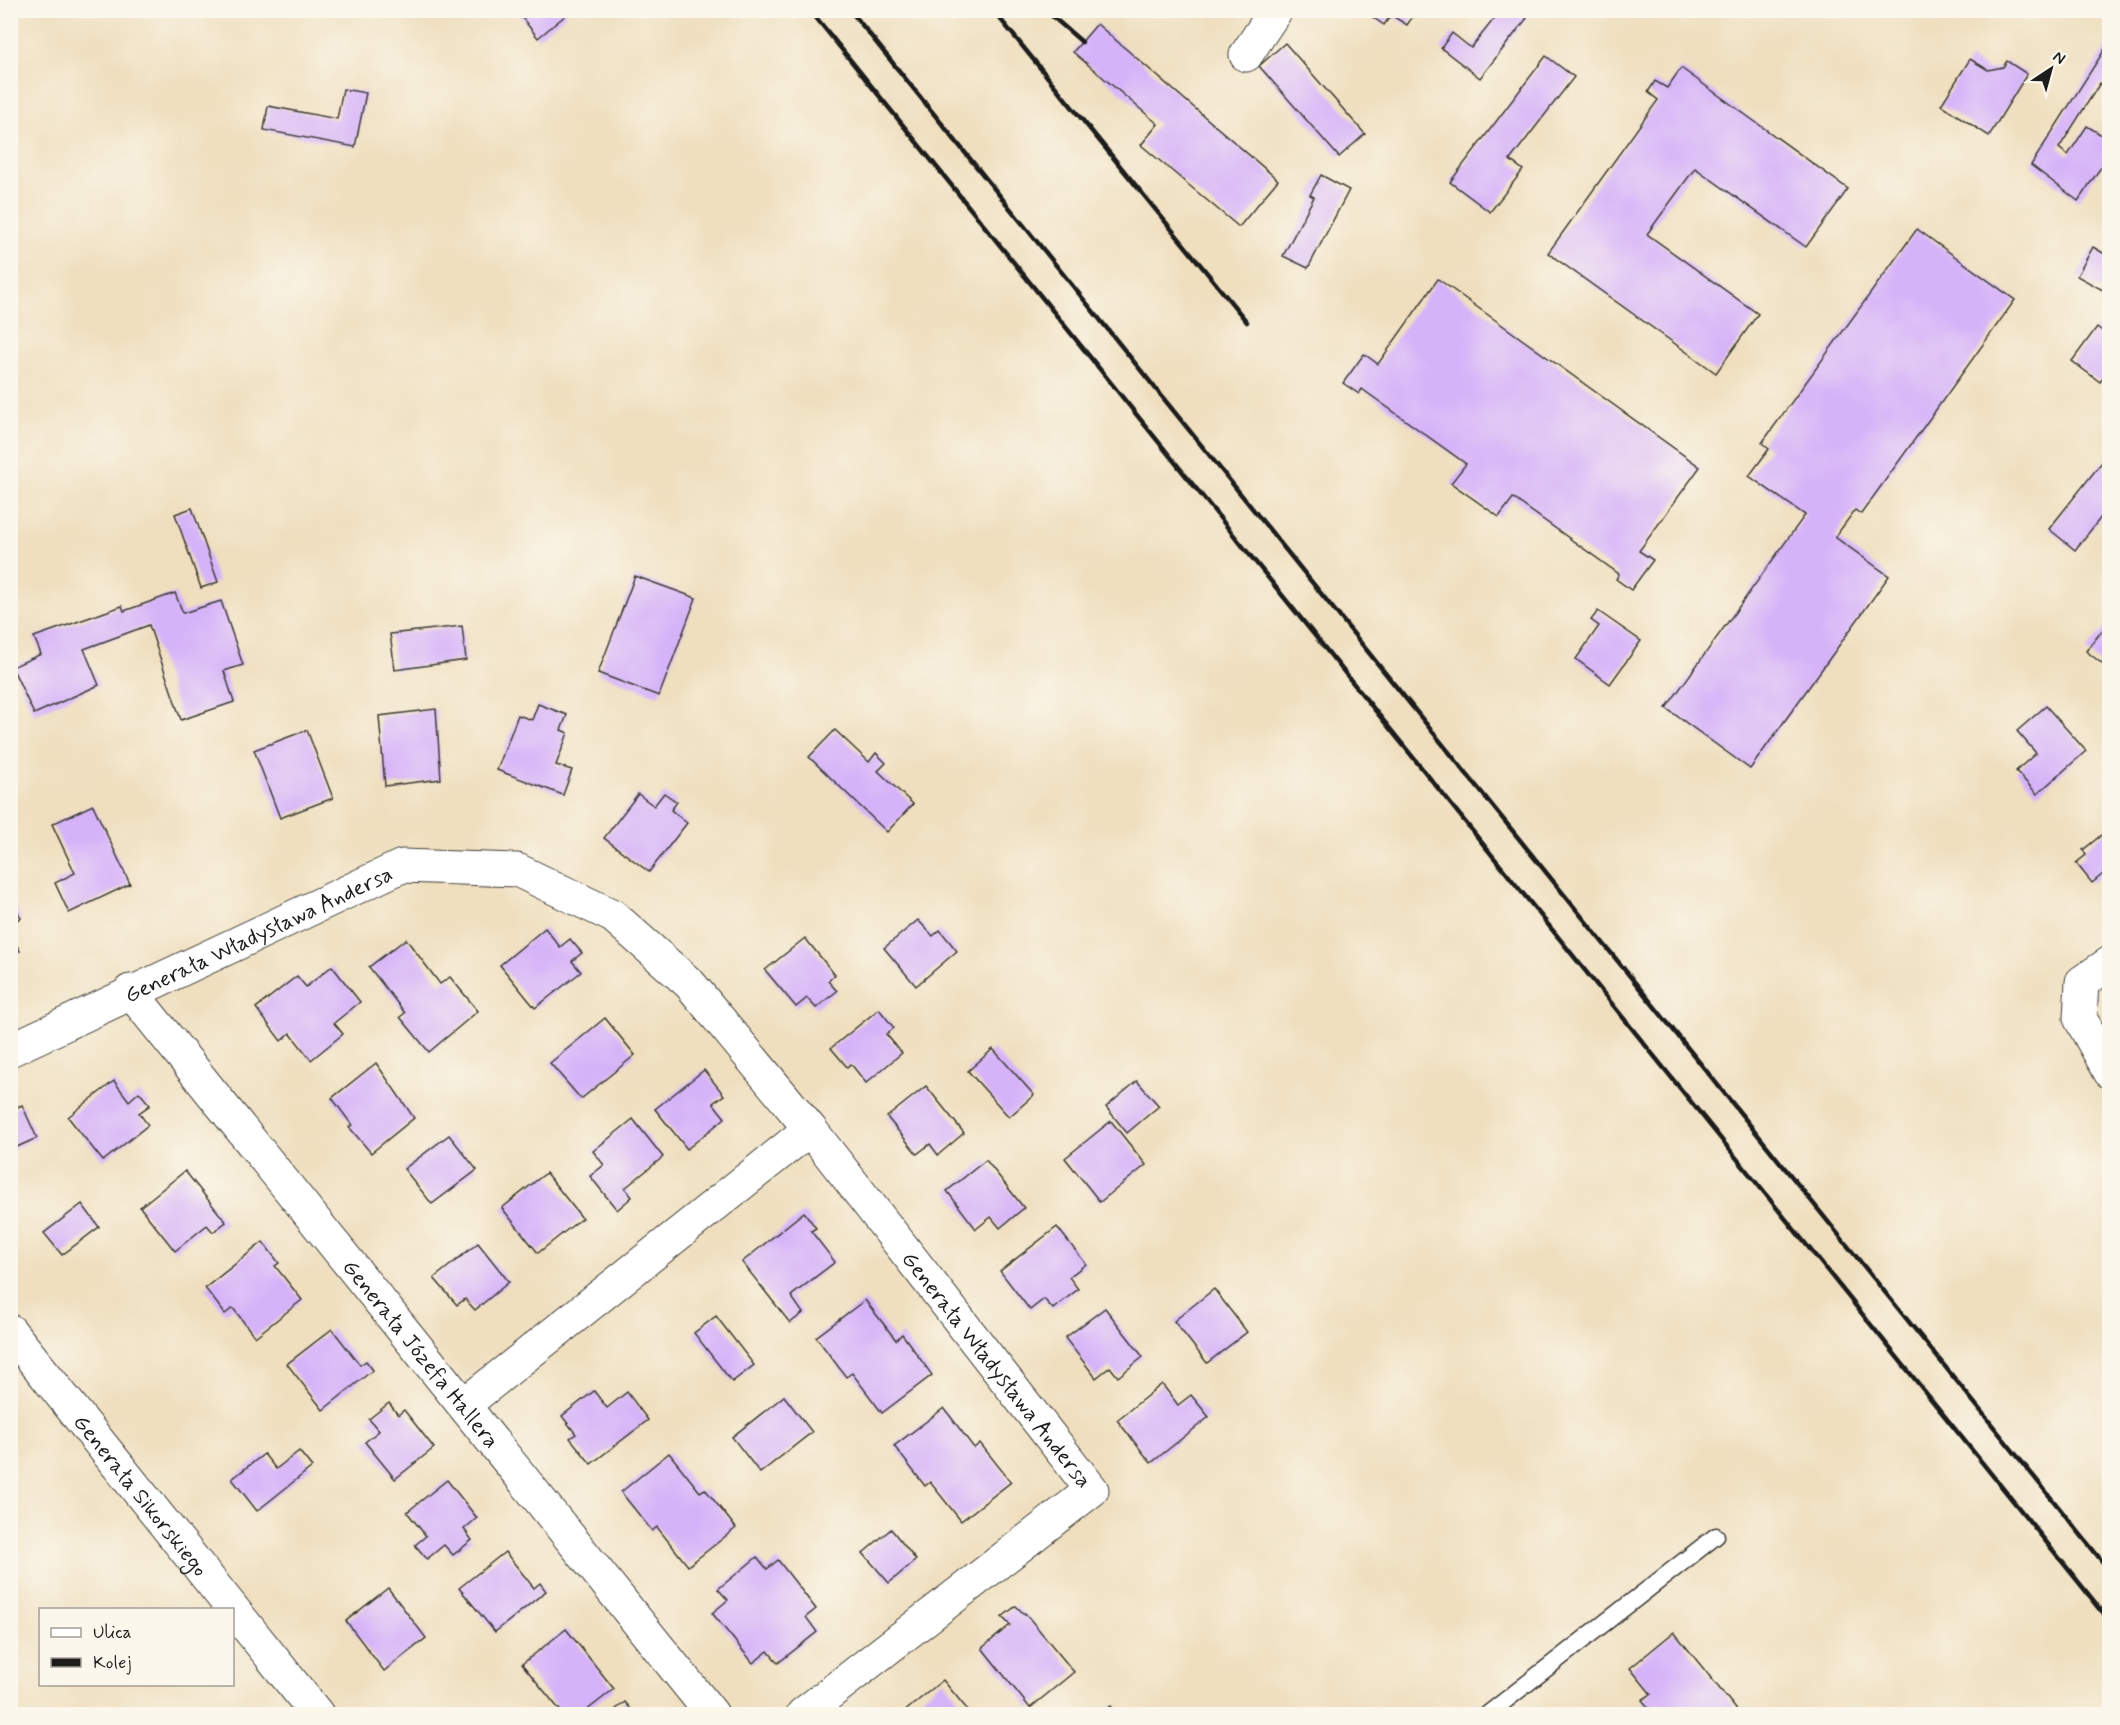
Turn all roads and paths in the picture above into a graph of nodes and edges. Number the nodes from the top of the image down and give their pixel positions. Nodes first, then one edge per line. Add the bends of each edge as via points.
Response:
1 (1276, 10) edge
2 (1246, 55) dead end
3 (2109, 963) edge
4 (130, 991) junction
5 (10, 1050) edge
6 (2109, 1071) edge
7 (810, 1129) junction
8 (10, 1331) edge
9 (465, 1404) junction
10 (1716, 1536) dead end
11 (232, 1608) edge
12 (234, 1610) edge
13 (317, 1714) edge
14 (712, 1714) edge
15 (803, 1714) edge
16 (1488, 1714) edge

1 - 2 street
3 - 6 street via 2082,982 2080,1018
4 - 5 street, Generała Władysława Andersa
4 - 7 street, Generała Władysława Andersa via 402,866 517,870 621,923 690,984
4 - 9 street, Generała Józefa Hallera
7 - 9 street
7 - 15 street, Generała Władysława Andersa via 1092,1490
8 - 11 street, Generała Sikorskiego
9 - 14 street, Generała Józefa Hallera
10 - 16 lane
12 - 13 street, Generała Sikorskiego

